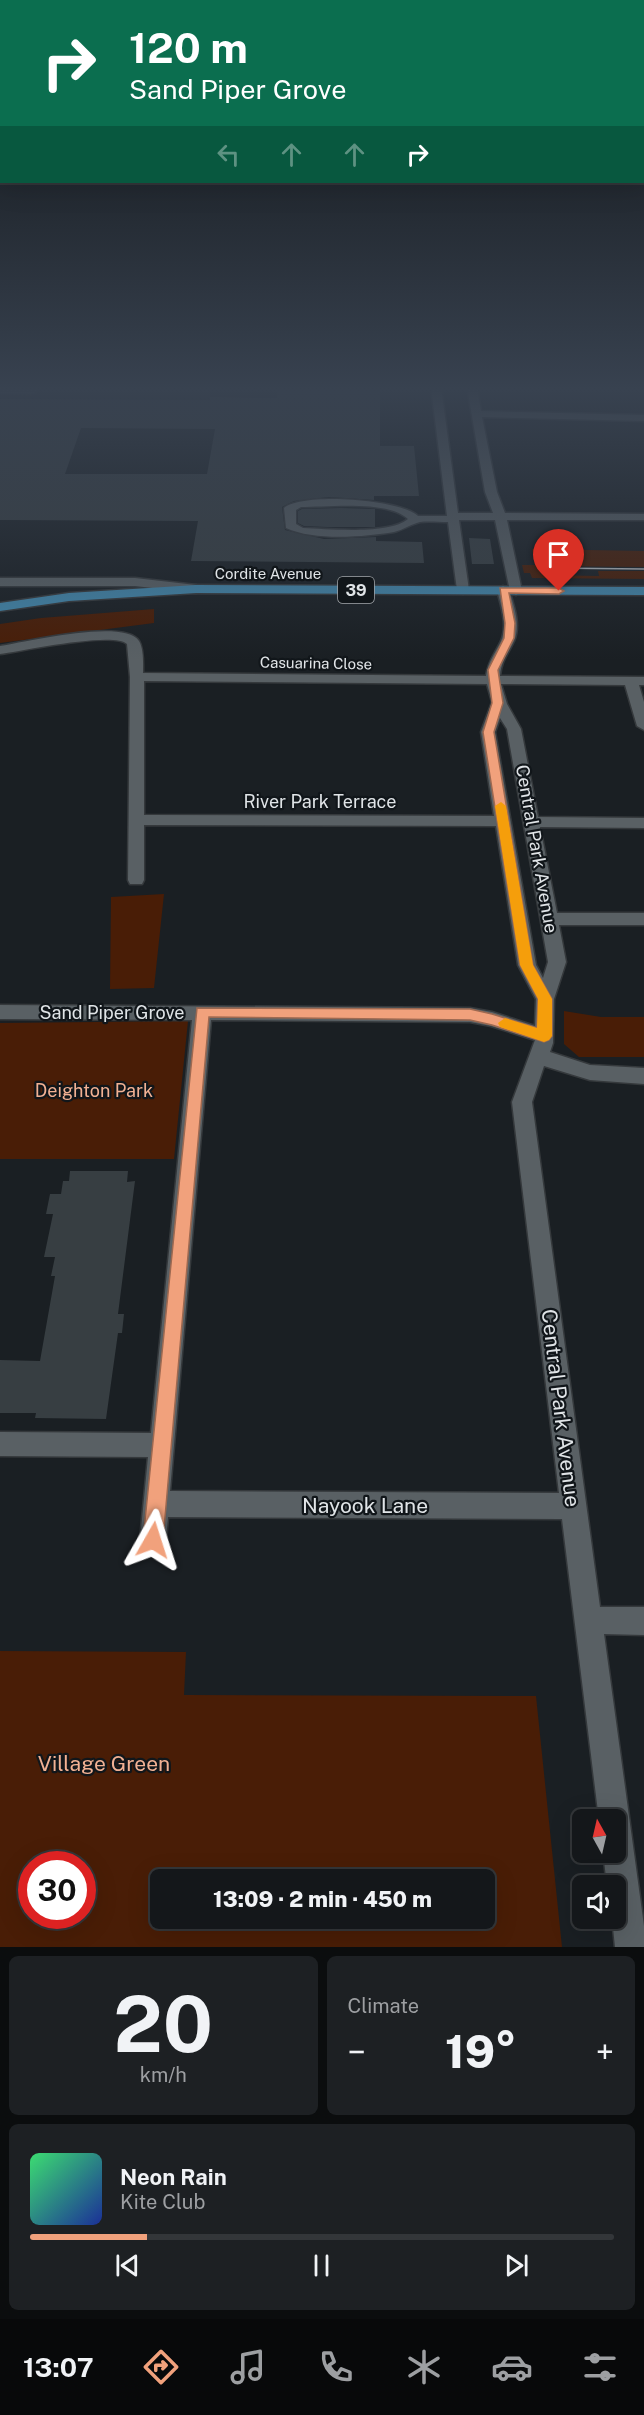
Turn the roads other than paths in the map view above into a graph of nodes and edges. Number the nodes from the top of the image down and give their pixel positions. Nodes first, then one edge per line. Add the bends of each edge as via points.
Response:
1 (449, 478) edge
2 (488, 478) edge
3 (500, 516) junction
4 (454, 517) junction
5 (644, 517) edge
6 (415, 519) junction
7 (0, 582) edge
8 (196, 589) junction
9 (463, 590) junction
10 (509, 591) junction
11 (644, 591) edge
12 (0, 607) edge
13 (0, 650) edge
14 (137, 677) junction
15 (494, 681) junction
16 (637, 681) edge
17 (498, 703) junction
18 (644, 726) edge
19 (137, 820) junction
20 (503, 821) junction
21 (532, 822) junction
22 (644, 823) edge
23 (136, 880) dead end
24 (549, 919) junction
25 (644, 919) edge
26 (545, 999) junction
27 (0, 1012) edge
28 (202, 1012) junction
29 (542, 1046) junction
30 (644, 1076) edge
31 (0, 1444) edge
32 (162, 1445) junction
33 (157, 1504) junction
34 (574, 1506) junction
35 (153, 1540) dead end
36 (588, 1620) junction
37 (644, 1621) edge
38 (613, 1809) edge
39 (621, 1863) edge
40 (635, 1941) edge

1 - 4 street
2 - 3 street, Central Park Avenue
3 - 4 street
3 - 5 street
3 - 10 street, Central Park Avenue
4 - 6 street
4 - 9 street
6 - 6 street via 408,526 387,529 301,531 290,526 290,508 299,504 386,506 406,510
7 - 8 street via 135,582
8 - 9 main road, Cordite Avenue / 39
8 - 12 main road, Cordite Avenue / 39 via 69,597
9 - 10 main road, Cordite Avenue / 39
10 - 11 main road, Cordite Avenue / 39
10 - 15 street, Central Park Avenue via 509,638 493,670
13 - 14 street via 104,634 121,635 134,643
14 - 15 street, Casuarina Close
14 - 19 street
15 - 16 street, Casuarina Close
15 - 17 street, Central Park Avenue
16 - 18 street
17 - 20 street, Central Park Avenue via 488,732
17 - 21 street, Central Park Avenue via 514,729
19 - 20 street, River Park Terrace
19 - 23 street
20 - 26 street, Central Park Avenue via 527,965
21 - 22 street
21 - 24 street, Central Park Avenue
24 - 25 street
24 - 26 street, Central Park Avenue via 557,962
26 - 29 street, Central Park Avenue
27 - 28 street, Sand Piper Grove
28 - 29 street, Sand Piper Grove via 470,1015 492,1019
28 - 32 street
29 - 30 street, Sand Piper Grove via 578,1071 604,1076
29 - 34 street, Central Park Avenue via 522,1102 523,1118
31 - 32 street
32 - 33 street
33 - 34 street, Nayook Lane
33 - 35 street
34 - 36 street, Central Park Avenue
36 - 37 street
36 - 38 street, Central Park Avenue
39 - 40 street

